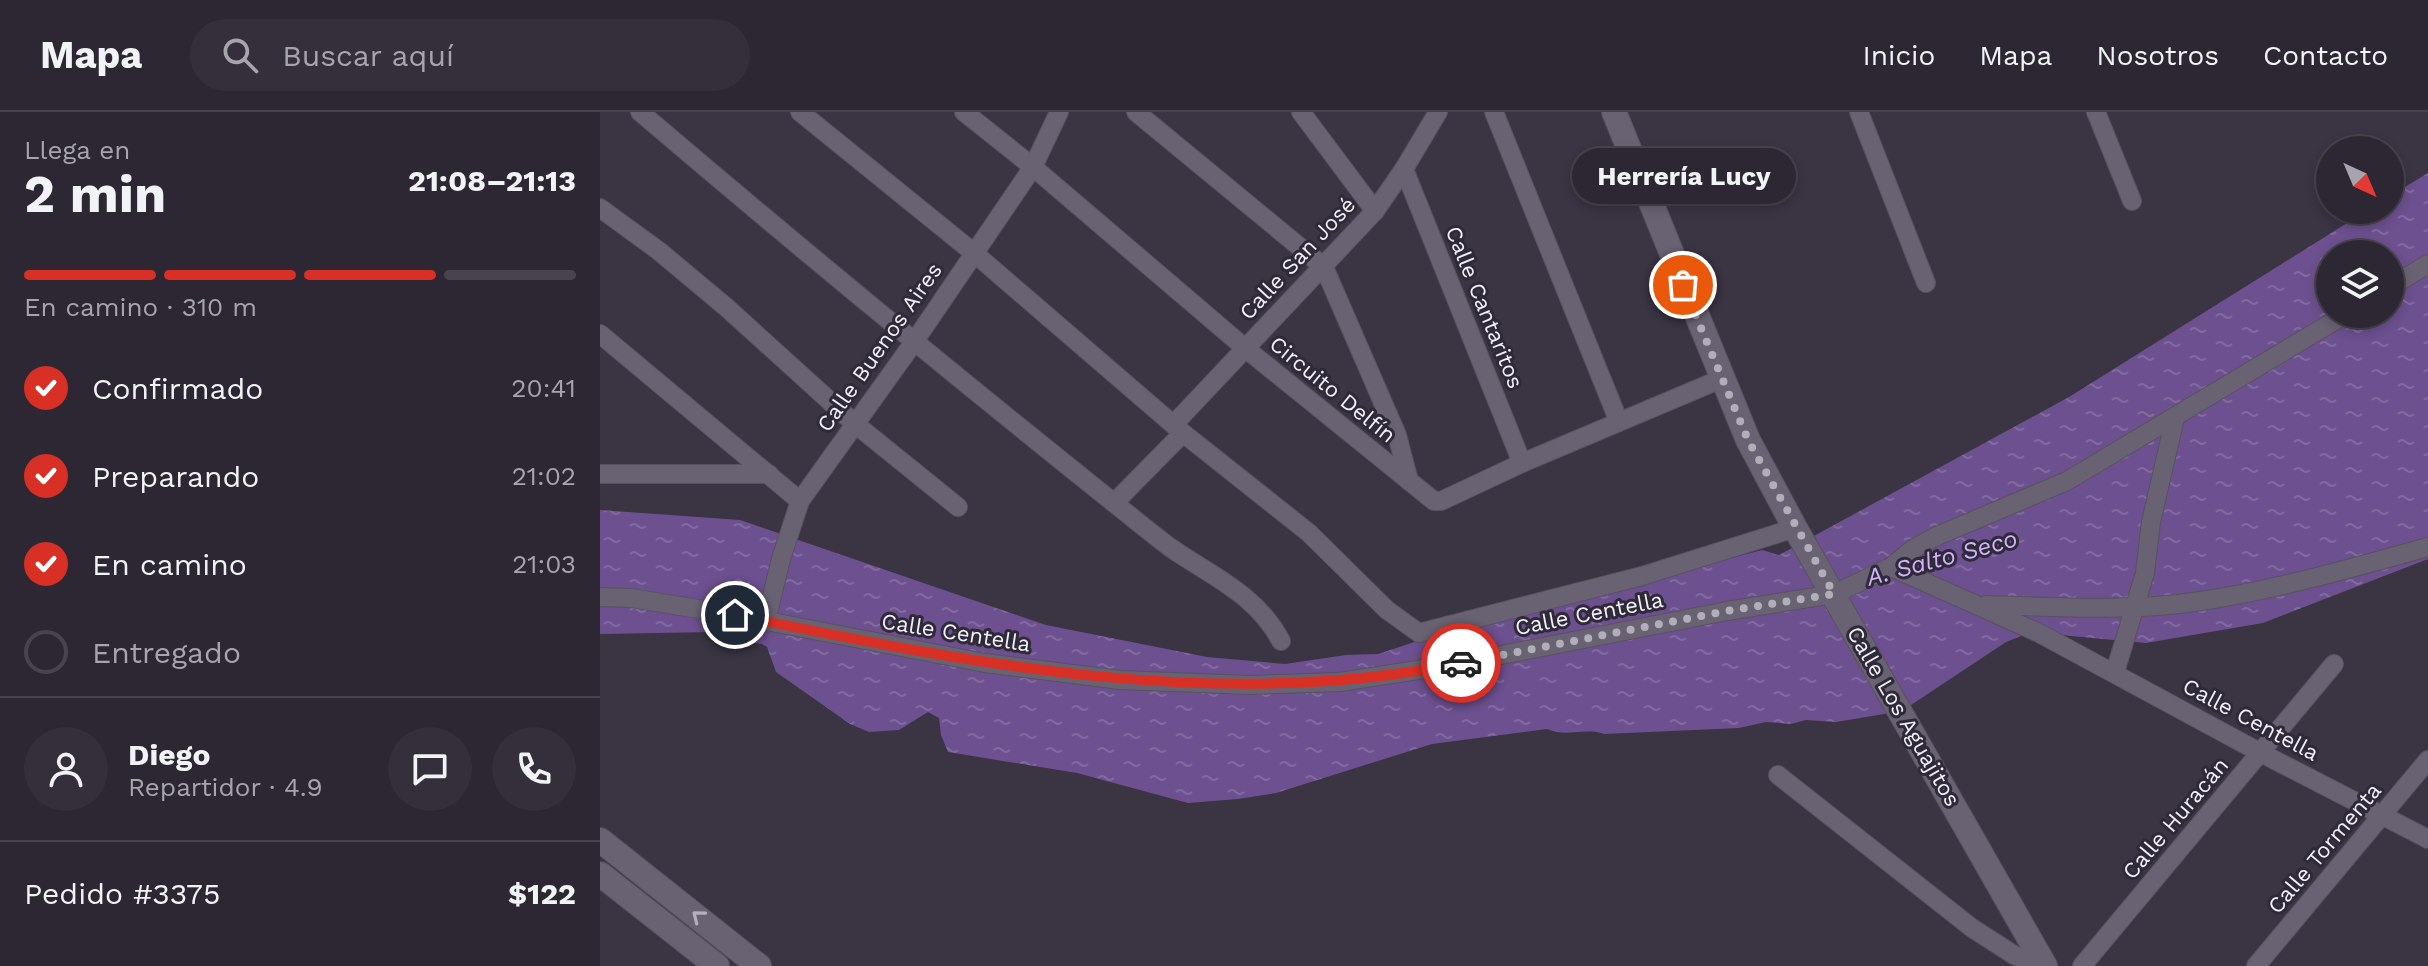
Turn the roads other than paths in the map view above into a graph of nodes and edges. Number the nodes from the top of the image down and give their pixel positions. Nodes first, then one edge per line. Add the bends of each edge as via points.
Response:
1 (640, 112) edge
2 (800, 112) edge
3 (964, 112) edge
4 (1059, 112) edge
5 (1136, 112) edge
6 (1301, 112) edge
7 (1494, 112) edge
8 (1614, 112) edge
9 (1859, 112) edge
10 (2096, 112) edge
11 (1435, 113) edge
12 (1033, 167) junction
13 (1404, 169) junction
14 (2132, 201) dead end
15 (600, 208) edge
16 (1375, 211) junction
17 (974, 253) junction
18 (2428, 264) edge
19 (1324, 267) junction
20 (2404, 279) edge
21 (1926, 283) dead end
22 (2323, 328) edge
23 (600, 334) edge
24 (914, 342) junction
25 (1245, 348) junction
26 (1721, 379) junction
27 (2175, 418) junction
28 (1619, 422) junction
29 (854, 423) junction
30 (1178, 428) junction
31 (1522, 463) junction
32 (600, 474) edge
33 (769, 474) junction
34 (1409, 481) junction
35 (800, 501) junction
36 (1114, 503) junction
37 (958, 507) dead end
38 (1795, 528) junction
39 (2428, 547) edge
40 (1891, 567) junction
41 (1834, 594) junction
42 (600, 597) edge
43 (1976, 604) junction
44 (2136, 607) junction
45 (766, 621) junction
46 (1281, 641) dead end
47 (2334, 664) dead end
48 (2115, 672) junction
49 (2261, 753) junction
50 (2428, 760) edge
51 (1778, 775) dead end
52 (2382, 816) junction
53 (2428, 839) edge
54 (600, 840) edge
55 (600, 874) edge
56 (717, 966) edge
57 (759, 966) edge
58 (2039, 966) edge
59 (2045, 966) edge
60 (2082, 966) edge
61 (2256, 966) edge

1 - 24 street
2 - 17 street
3 - 12 street, Circuito Delfín
4 - 12 street, Calle Buenos Aires
5 - 19 street
6 - 16 street
7 - 28 street
8 - 26 street, Calle Los Aguajitos
9 - 21 street
10 - 14 street
11 - 13 street, Calle San José
12 - 17 street, Calle Buenos Aires
12 - 25 street, Circuito Delfín
13 - 16 street, Calle San José
13 - 31 street, Calle Cantaritos
15 - 29 street via 726,307
16 - 19 street, Calle San José
17 - 24 street, Calle Buenos Aires
17 - 30 street
18 - 20 street
19 - 25 street, Calle San José
19 - 34 street via 1397,435
22 - 27 street
23 - 33 street
24 - 29 street, Calle Buenos Aires
24 - 36 street
25 - 30 street, Calle San José
25 - 34 street, Circuito Delfín
26 - 28 street, Circuito Delfín
26 - 38 street, Calle Los Aguajitos
27 - 40 street via 2067,481 1937,536
27 - 44 street
28 - 31 street, Circuito Delfín
29 - 35 street, Calle Buenos Aires
29 - 37 street
30 - 36 street, Calle San José
30 - 38 street via 1309,533 1387,610 1419,633 1642,576
31 - 34 street, Circuito Delfín via 1441,501
32 - 33 street
33 - 35 street
35 - 45 street, Calle Buenos Aires
36 - 46 street via 1255,604
38 - 41 street, Calle Los Aguajitos
39 - 44 street via 2258,590
40 - 41 street, Calle Centella
40 - 43 street, Calle Centella
41 - 45 street, Calle Centella via 1450,665 1340,682 1250,685 1120,680 985,663
41 - 59 street, Calle Los Aguajitos
42 - 45 street, Calle Centella
43 - 44 street
43 - 48 street, Calle Centella
44 - 48 street
47 - 49 street, Calle Huracán
48 - 49 street, Calle Centella
49 - 52 street, Calle Centella
49 - 60 street, Calle Huracán
50 - 52 street, Calle Tormenta
51 - 58 street via 1972,928
52 - 53 street, Calle Centella
52 - 61 street, Calle Tormenta
57 -> 54 street
55 - 56 street

